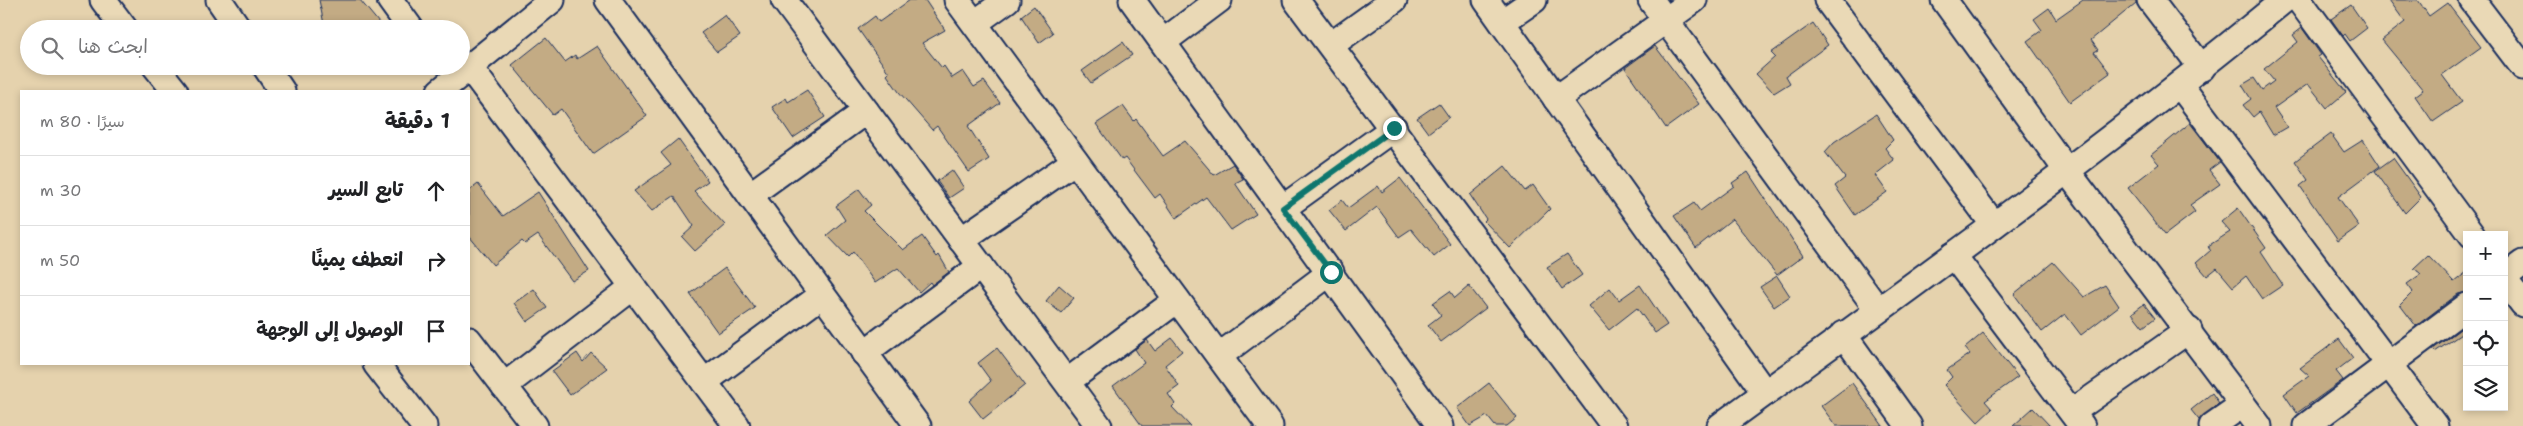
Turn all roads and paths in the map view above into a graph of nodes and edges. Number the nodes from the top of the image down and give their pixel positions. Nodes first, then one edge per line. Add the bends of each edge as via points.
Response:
1 (102, 0) edge
2 (219, 0) edge
3 (390, 0) edge
4 (552, 0) edge
5 (608, 0) edge
6 (784, 0) edge
7 (957, 0) edge
8 (1007, 0) edge
9 (1132, 0) edge
10 (1220, 0) edge
11 (1296, 0) edge
12 (1394, 0) edge
13 (1486, 0) edge
14 (1534, 0) edge
15 (1651, 0) edge
16 (1694, 0) edge
17 (1827, 0) edge
18 (1944, 0) edge
19 (2150, 0) edge
20 (2284, 0) edge
21 (2299, 0) edge
22 (2472, 0) edge
23 (119, 20) edge
24 (233, 20) edge
25 (404, 20) edge
26 (1667, 20) junction
27 (1502, 22) junction
28 (975, 23) junction
29 (1163, 42) junction
30 (1331, 46) junction
31 (2523, 67) edge
32 (470, 68) joint
33 (2202, 68) junction
34 (162, 75) edge
35 (271, 75) edge
36 (2180, 86) junction
37 (174, 90) edge
38 (281, 90) edge
39 (1556, 99) junction
40 (866, 111) junction
41 (1394, 128) junction
42 (1075, 160) junction
43 (2067, 171) junction
44 (750, 195) junction
45 (1283, 208) junction
46 (1994, 225) junction
47 (2469, 231) edge
48 (961, 240) junction
49 (1953, 255) junction
50 (2523, 263) edge
51 (981, 266) junction
52 (1331, 272) junction
53 (2507, 276) edge
54 (2508, 283) edge
55 (633, 287) junction
56 (822, 295) junction
57 (1178, 300) junction
58 (2523, 304) edge
59 (2463, 309) edge
60 (1878, 310) junction
61 (2189, 330) junction
62 (1843, 334) junction
63 (470, 341) edge
64 (864, 353) junction
65 (1219, 356) junction
66 (2390, 363) junction
67 (377, 365) edge
68 (1068, 381) junction
69 (704, 382) junction
70 (504, 386) junction
71 (1765, 393) junction
72 (2242, 405) junction
73 (2077, 419) edge
74 (1729, 423) edge
75 (424, 426) edge
76 (536, 426) edge
77 (737, 426) edge
78 (918, 426) edge
79 (1099, 426) edge
80 (1270, 426) edge
81 (1440, 426) edge
82 (1614, 426) edge
83 (1909, 426) edge
84 (2212, 426) edge
85 (2259, 426) edge
86 (2306, 426) edge
87 (2435, 426) edge

1 - 23 street
2 - 24 street
3 - 25 street
4 - 32 street
5 - 44 street
6 - 40 street
7 - 28 street
8 - 28 street
9 - 29 street
10 - 29 street
11 - 30 street
12 - 30 street
13 - 27 street
14 - 27 street
15 - 26 street
16 - 26 street
17 - 46 street
18 - 43 street
19 - 33 street
20 - 33 street
21 - 47 street
22 - 31 street
26 - 39 street
26 - 60 street
27 - 39 street
28 - 42 street
29 - 45 street
30 - 41 street
32 - 55 street
33 - 36 street
34 - 37 street
35 - 38 street
36 - 43 street
36 - 66 street
39 - 71 street
40 - 44 street
40 - 48 street
41 - 45 street
41 - 82 street
42 - 48 street
42 - 57 street
43 - 46 street
43 - 61 street
44 - 56 street
45 - 52 street
46 - 49 street
48 - 51 street
49 - 60 street
49 - 73 street
50 - 53 street
51 - 64 street
51 - 68 street
52 - 65 street
52 - 81 street
54 - 58 street
55 - 69 street
55 - 70 street
56 - 64 street
56 - 69 street
57 - 65 street
57 - 68 street
59 - 66 street
60 - 62 street
61 - 72 street
61 - 73 street
62 - 71 street
62 - 83 street
63 - 70 street
64 - 78 street
65 - 80 street
66 - 86 street
66 - 87 street
67 - 75 street
68 - 79 street
69 - 77 street
70 - 76 street
71 - 74 street
72 - 84 street
72 - 85 street

